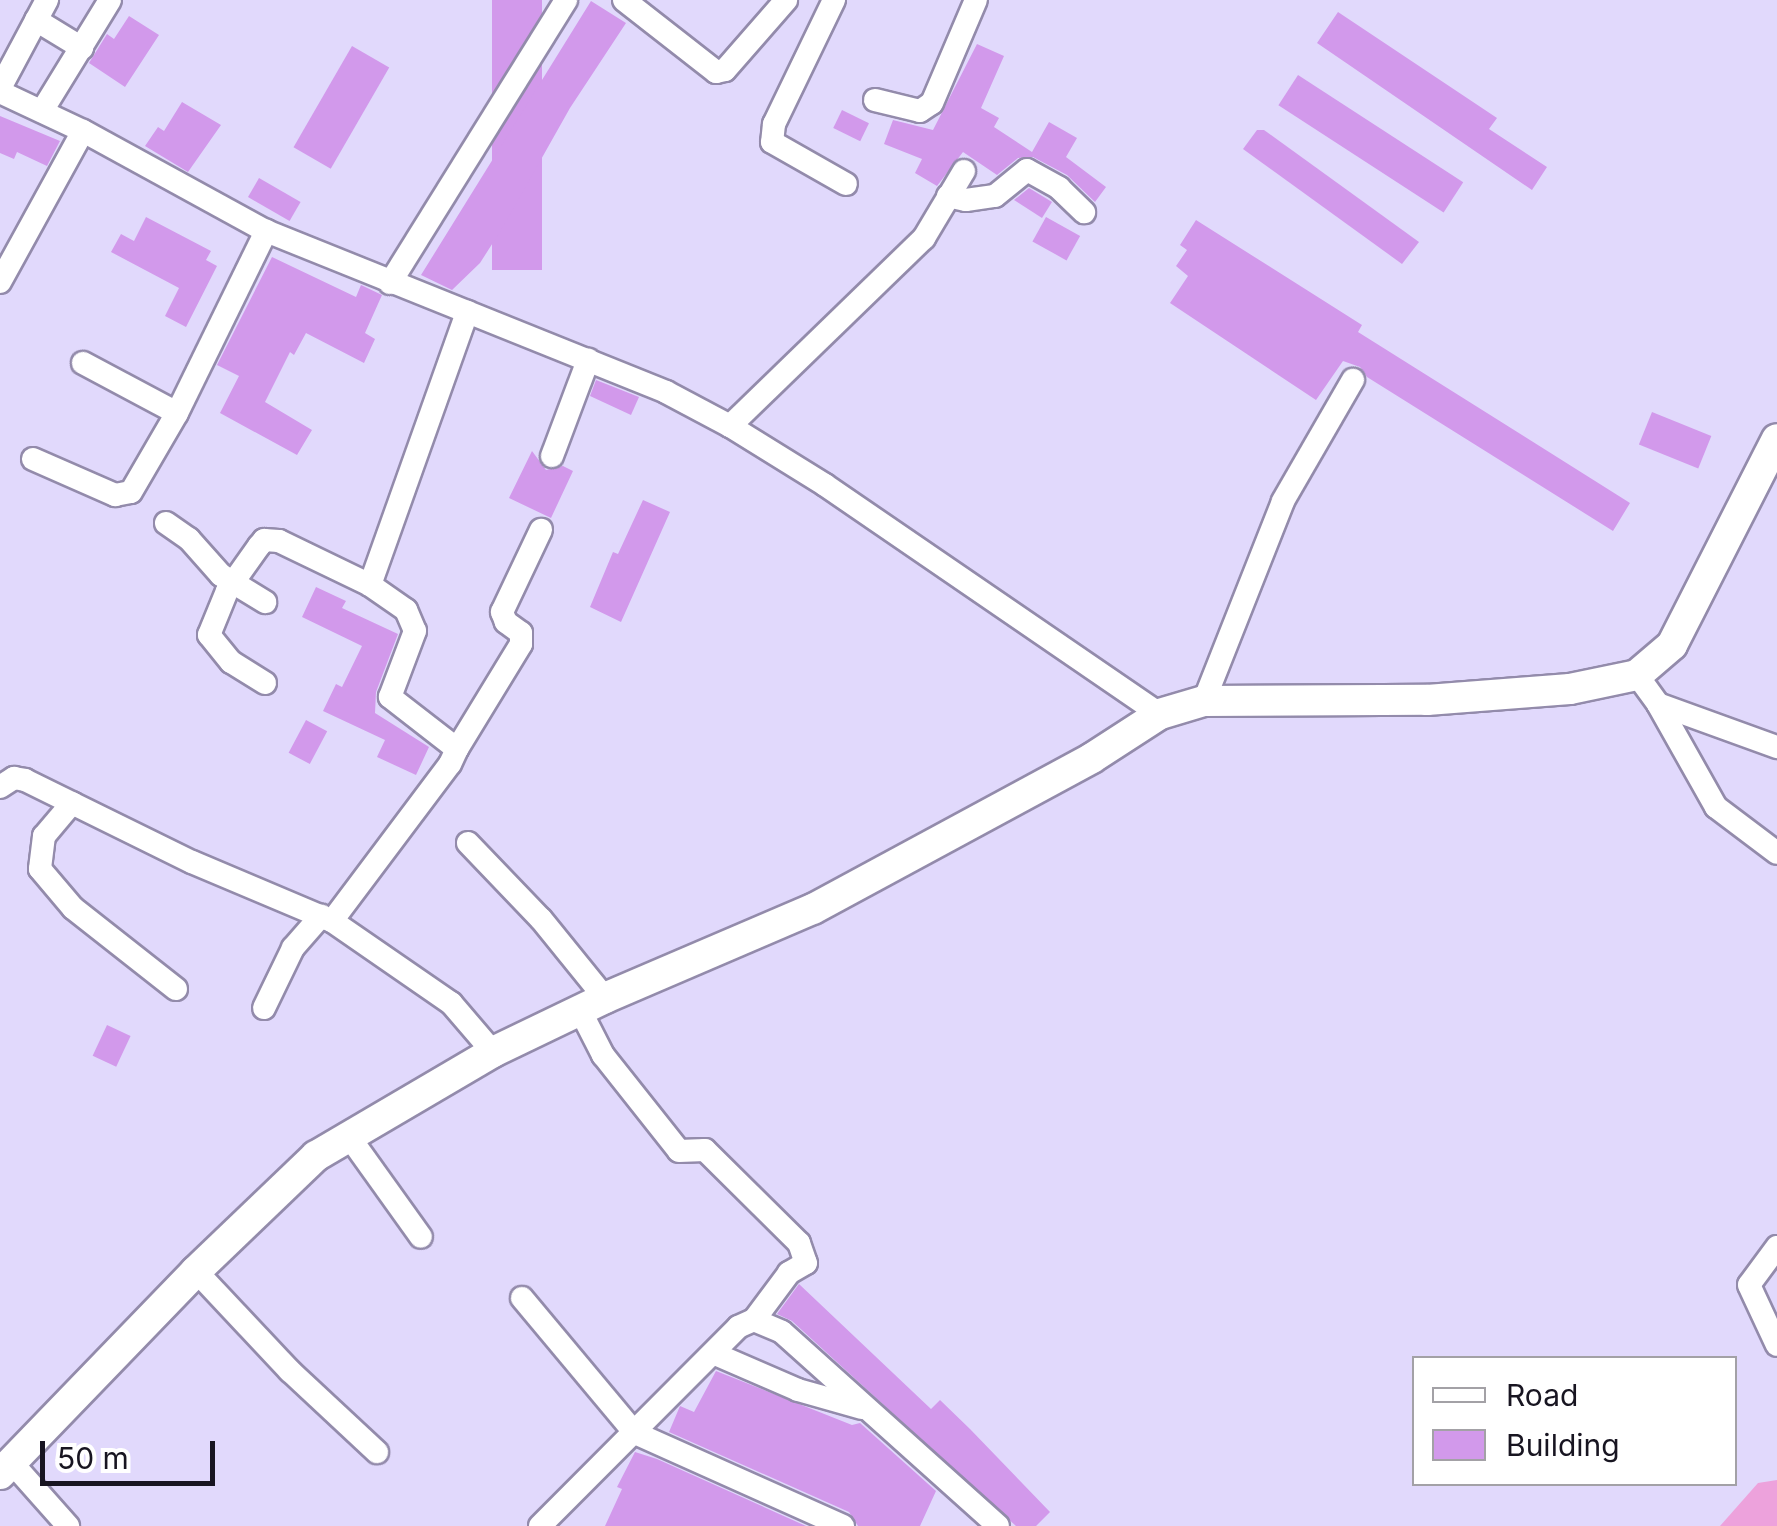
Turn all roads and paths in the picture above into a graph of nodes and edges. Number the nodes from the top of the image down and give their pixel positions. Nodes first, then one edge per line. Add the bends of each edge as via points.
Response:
1 (110, 0) edge
2 (566, 0) edge
3 (624, 0) edge
4 (785, 0) edge
5 (834, 0) edge
6 (976, 0) edge
7 (42, 10) edge
8 (82, 48) junction
9 (0, 90) edge
10 (875, 100) dead end
11 (42, 111) junction
12 (83, 131) junction
13 (964, 171) dead end
14 (846, 184) dead end
15 (948, 196) junction
16 (1084, 212) dead end
17 (266, 232) junction
18 (0, 282) edge
19 (390, 283) junction
20 (467, 312) junction
21 (588, 360) junction
22 (82, 364) dead end
23 (1353, 380) dead end
24 (177, 413) junction
25 (730, 426) junction
26 (1777, 439) edge
27 (552, 456) dead end
28 (33, 459) dead end
29 (166, 523) dead end
30 (541, 530) dead end
31 (236, 583) junction
32 (370, 585) junction
33 (265, 602) dead end
34 (1637, 675) junction
35 (265, 683) dead end
36 (1204, 702) junction
37 (1658, 704) junction
38 (1160, 714) junction
39 (1777, 747) edge
40 (456, 749) junction
41 (0, 788) edge
42 (72, 804) junction
43 (468, 843) dead end
44 (1777, 852) edge
45 (326, 918) junction
46 (176, 989) dead end
47 (592, 1004) junction
48 (264, 1008) dead end
49 (493, 1052) junction
50 (348, 1135) junction
51 (421, 1237) dead end
52 (1777, 1247) edge
53 (196, 1271) junction
54 (522, 1298) dead end
55 (754, 1320) junction
56 (1777, 1345) edge
57 (715, 1354) junction
58 (869, 1410) junction
59 (635, 1433) junction
60 (377, 1452) dead end
61 (6, 1469) edge
62 (552, 1524) edge
63 (68, 1526) edge
64 (843, 1526) edge
65 (998, 1526) edge

1 - 8 street
2 - 19 street
3 - 4 street via 716,72
5 - 14 street via 774,124 772,142
6 - 10 street via 932,104 920,111
7 - 8 street
7 - 9 street
8 - 11 street
9 - 11 street
11 - 12 street
12 - 17 street
12 - 18 street
13 - 15 street
15 - 16 street via 995,196 1028,170
15 - 25 street via 924,238
17 - 19 street
17 - 24 street
19 - 20 street
20 - 21 street
20 - 32 street
21 - 25 street
21 - 27 street
22 - 24 street
23 - 36 street via 1283,501
24 - 28 street via 128,495
25 - 38 street
26 - 34 street via 1672,645
29 - 31 street
30 - 40 street via 502,612 521,644
31 - 32 street via 258,546 271,539
31 - 33 street
31 - 35 street via 209,635 232,662
32 - 40 street via 406,610 415,631 392,701
34 - 36 street via 1427,700
34 - 37 street
36 - 38 street
37 - 39 street
37 - 44 street via 1716,807
38 - 47 street via 1092,758 813,909
40 - 45 street
41 - 42 street via 14,778 25,780
42 - 45 street
42 - 46 street via 44,836 40,869 73,908
43 - 47 street via 541,919
45 - 48 street via 293,948
45 - 49 street via 452,1003
47 - 49 street
47 - 55 street via 603,1055 678,1152 705,1150 799,1242 806,1263 789,1273
49 - 50 street
50 - 51 street
50 - 53 street via 294,1174
52 - 56 street via 1749,1285
53 - 60 street
53 - 61 street
54 - 59 street
55 - 57 street via 738,1327
55 - 58 street via 782,1332
57 - 58 street via 798,1390
57 - 59 street
58 - 65 street
59 - 62 street
59 - 64 street
61 - 63 street

